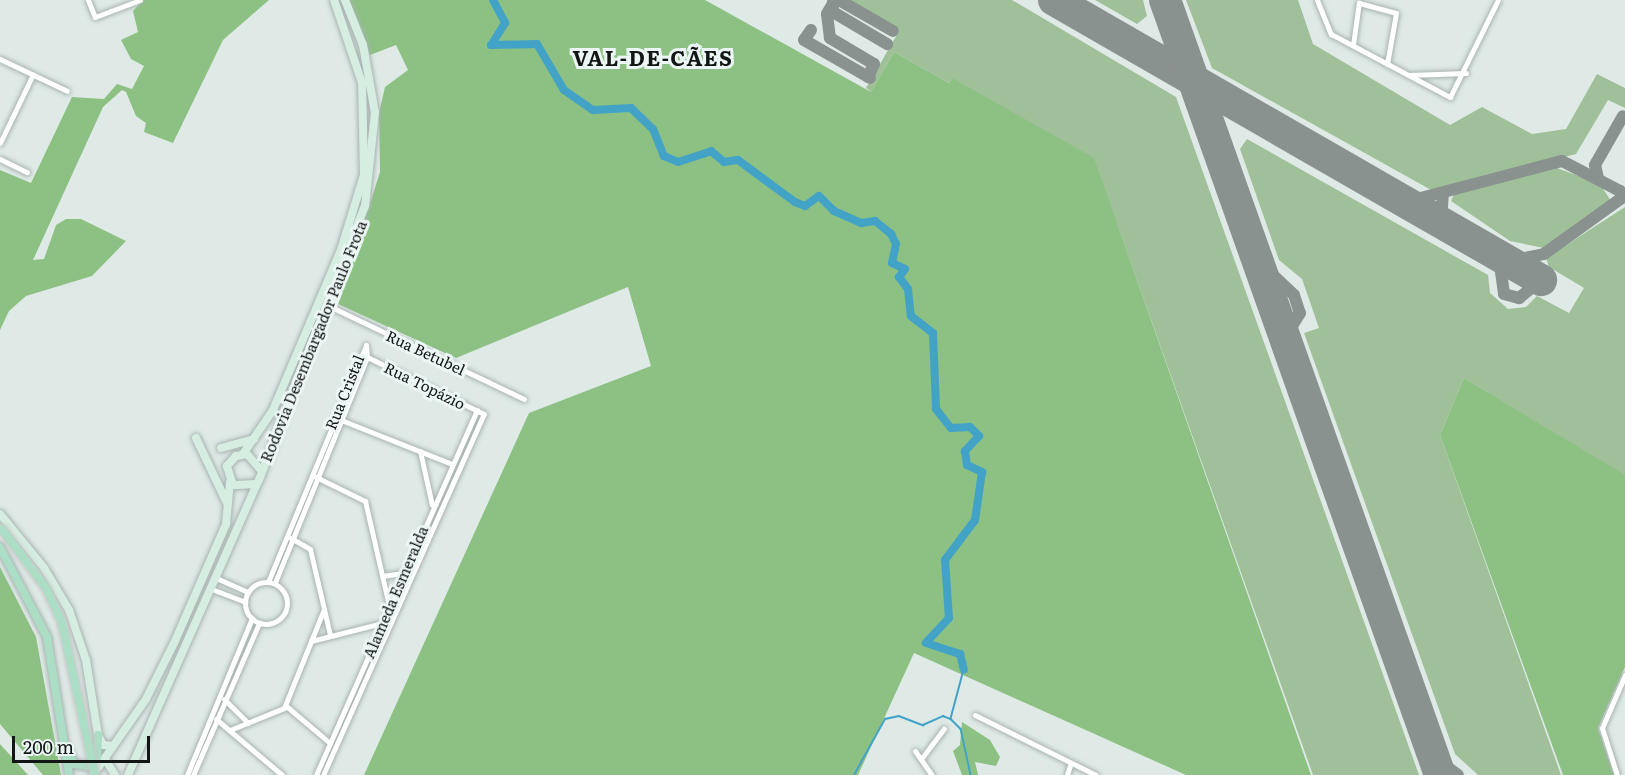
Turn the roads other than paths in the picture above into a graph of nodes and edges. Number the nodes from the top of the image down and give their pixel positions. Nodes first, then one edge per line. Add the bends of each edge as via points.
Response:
1 (88, 0) edge
2 (334, 0) edge
3 (345, 0) edge
4 (1317, 0) edge
5 (1498, 0) edge
6 (140, 1) edge
7 (1359, 2) edge
8 (1353, 45) junction
9 (0, 58) edge
10 (1387, 64) junction
11 (1466, 73) junction
12 (33, 74) junction
13 (1406, 75) junction
14 (67, 91) dead end
15 (0, 143) edge
16 (0, 159) edge
17 (27, 172) dead end
18 (328, 306) junction
19 (367, 357) junction
20 (347, 386) junction
21 (354, 388) junction
22 (524, 399) dead end
23 (477, 410) junction
24 (484, 413) joint
25 (340, 420) junction
26 (258, 437) junction
27 (196, 438) dead end
28 (221, 448) dead end
29 (420, 452) junction
30 (243, 454) junction
31 (452, 464) junction
32 (261, 471) junction
33 (448, 473) junction
34 (316, 477) junction
35 (456, 477) junction
36 (230, 482) junction
37 (256, 484) junction
38 (228, 504) junction
39 (301, 506) junction
40 (432, 506) junction
41 (0, 514) edge
42 (1, 528) edge
43 (291, 538) junction
44 (0, 547) edge
45 (406, 566) junction
46 (415, 570) junction
47 (403, 573) junction
48 (382, 576) junction
49 (214, 577) junction
50 (268, 582) junction
51 (275, 583) junction
52 (209, 588) junction
53 (248, 592) junction
54 (245, 602) junction
55 (192, 604) junction
56 (389, 606) junction
57 (324, 609) junction
58 (252, 618) junction
59 (196, 620) junction
60 (259, 623) junction
61 (382, 623) junction
62 (377, 634) junction
63 (330, 635) junction
64 (385, 636) junction
65 (311, 641) junction
66 (1625, 675) edge
67 (224, 681) junction
68 (231, 685) junction
69 (224, 699) junction
70 (285, 705) junction
71 (975, 715) dead end
72 (341, 716) junction
73 (216, 719) junction
74 (348, 720) junction
75 (57, 721) junction
76 (248, 723) junction
77 (944, 729) dead end
78 (230, 730) junction
79 (98, 735) junction
80 (330, 743) junction
81 (113, 746) junction
82 (200, 751) junction
83 (915, 751) dead end
84 (105, 759) junction
85 (921, 759) junction
86 (1070, 765) junction
87 (317, 773) edge
88 (69, 775) edge
89 (94, 775) edge
90 (115, 775) edge
91 (128, 775) edge
92 (187, 775) edge
93 (193, 775) edge
94 (282, 775) edge
95 (323, 775) edge
96 (933, 775) edge
97 (1066, 775) edge
98 (1096, 775) edge
99 (1617, 775) edge

1 - 6 street via 93,16
2 - 26 street, Rodovia Desembargador Paulo Frota via 359,69 367,148 358,199
3 - 18 street, Rodovia Desembargador Paulo Frota via 369,73 375,141 365,207
4 - 8 street via 1329,32
5 - 11 street
7 - 8 street
7 - 10 street via 1396,13
8 - 10 street
9 - 12 street
10 - 13 street
11 - 13 street
11 - 13 street via 1450,97
12 - 14 street
12 - 15 street
16 - 17 street
18 - 22 street, Rua Betubel
18 - 32 street, Rodovia Desembargador Paulo Frota
19 - 20 street, Rua Cristal via 365,345
19 - 21 street, Rua Cristal
19 - 23 street, Rua Topázio
20 - 21 street
20 - 39 street, Rua Cristal
21 - 25 street, Rua Cristal
23 - 24 street, Rua Topázio
23 - 31 street, Alameda Esmeralda
24 - 35 street, Alameda Esmeralda
25 - 29 street
25 - 34 street, Rua Cristal
26 - 28 street
26 - 30 street, Rodovia Desembargador Paulo Frota
27 - 38 street
29 - 31 street
29 - 40 street
30 - 32 street via 256,458
30 - 36 street via 229,462
31 - 33 street, Alameda Esmeralda
32 - 37 street
33 - 35 street
33 - 40 street, Alameda Esmeralda
34 - 39 street, Rua Cristal
34 - 48 street via 365,501
35 - 46 street, Alameda Esmeralda
36 - 37 street via 240,488
36 - 38 street
37 - 49 street
38 - 55 street via 218,546
39 - 43 street, Rua Cristal
39 - 50 street, Rua Cristal
40 - 45 street, Alameda Esmeralda
41 - 79 street via 44,568 69,610 86,660
42 - 89 main road, bridge via 46,588 62,623
43 - 51 street, Rua Cristal
43 - 57 street via 310,549
44 - 75 main road via 44,630
45 - 46 street
45 - 47 street, Alameda Esmeralda
46 - 64 street, Alameda Esmeralda
47 - 48 street
47 - 56 street, Alameda Esmeralda
48 - 56 street
49 - 52 street
49 - 53 street
50 - 51 street
50 - 53 street
51 - 60 street via 286,593 287,608 273,623
52 - 54 street
52 - 59 street
53 - 54 street
54 - 58 street
55 - 59 street via 189,618
55 - 81 street via 146,699
56 - 61 street, Alameda Esmeralda
57 - 63 street
57 - 65 street
58 - 60 street
58 - 67 street
59 - 91 street
60 - 68 street
61 - 62 street, Alameda Esmeralda
61 - 63 street
62 - 64 street
62 - 72 street, Alameda Esmeralda
63 - 65 street
64 - 74 street, Alameda Esmeralda
65 - 70 street
66 - 99 street via 1602,728
67 - 68 street
67 - 82 street
68 - 69 street
69 - 73 street
69 - 76 street
70 - 76 street
70 - 80 street
71 - 86 street
72 - 74 street
72 - 80 street, Alameda Esmeralda
73 - 78 street
73 - 82 street
74 - 95 street, Alameda Esmeralda
75 - 79 main road via 77,766 96,760
75 - 88 main road
76 - 78 street
77 - 85 street
78 - 94 street
79 - 81 street via 103,745
80 - 87 street, Alameda Esmeralda
81 - 84 street
82 - 92 street
82 - 93 street
83 - 85 street
84 - 89 street
84 - 90 street
85 - 96 street
86 - 97 street
86 - 98 street
87 - 95 street

